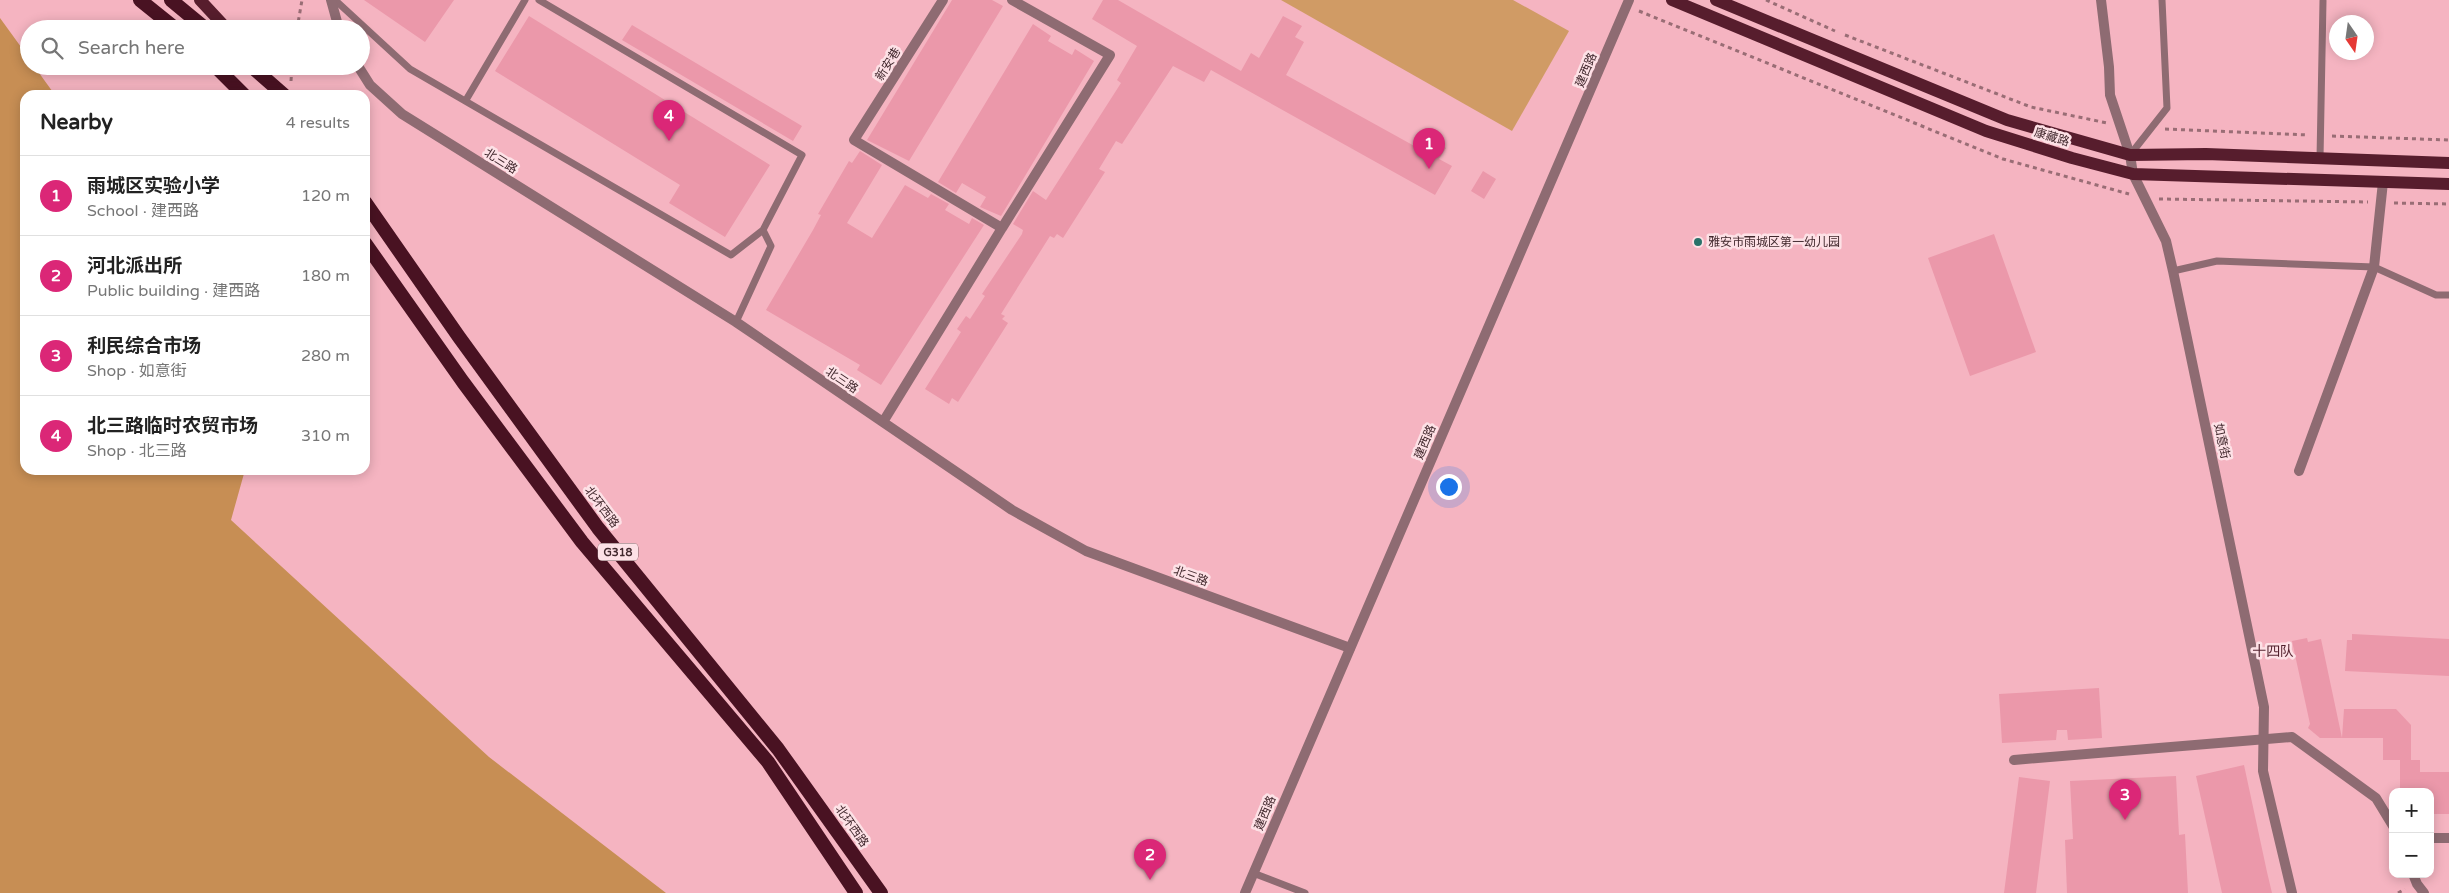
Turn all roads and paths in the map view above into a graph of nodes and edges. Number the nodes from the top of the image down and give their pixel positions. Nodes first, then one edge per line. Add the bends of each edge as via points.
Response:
1 (140, 0) edge
2 (171, 0) edge
3 (200, 0) edge
4 (302, 0) edge
5 (331, 0) edge
6 (335, 0) edge
7 (525, 0) edge
8 (539, 0) edge
9 (943, 0) edge
10 (1012, 0) edge
11 (1629, 0) edge
12 (1672, 0) edge
13 (1716, 0) edge
14 (2101, 0) edge
15 (2162, 0) edge
16 (2323, 1) dead end
17 (165, 20) edge
18 (195, 20) edge
19 (219, 20) edge
20 (299, 20) edge
21 (337, 20) edge
22 (357, 20) edge
23 (370, 32) edge
24 (225, 75) edge
25 (262, 75) edge
26 (268, 75) edge
27 (364, 75) edge
28 (239, 90) edge
29 (279, 90) edge
30 (281, 90) edge
31 (466, 100) junction
32 (2130, 155) junction
33 (2320, 158) junction
34 (2449, 164) edge
35 (2133, 174) junction
36 (2383, 182) junction
37 (2449, 184) edge
38 (370, 209) edge
39 (1002, 228) junction
40 (762, 230) junction
41 (370, 250) edge
42 (2374, 267) junction
43 (2173, 272) junction
44 (2449, 295) edge
45 (736, 322) junction
46 (883, 422) junction
47 (2299, 471) dead end
48 (1350, 648) junction
49 (2263, 740) junction
50 (2014, 760) dead end
51 (2389, 819) edge
52 (2434, 838) edge
53 (2449, 838) edge
54 (1253, 873) junction
55 (2415, 878) edge
56 (856, 893) edge
57 (880, 893) edge
58 (1244, 893) edge
59 (1305, 893) edge
60 (2292, 893) edge
61 (2424, 893) edge

1 - 17 highway
2 - 18 highway
3 - 19 main road
4 - 20 path
5 - 21 street
6 - 22 lane
7 - 31 lane
8 - 40 lane via 802,155
9 - 39 street, 新安巷 via 854,140
10 - 39 street via 1110,55
11 - 48 street, 建西路
12 - 35 main road, 康藏路 via 1986,131
13 - 32 main road, 康藏路 via 2007,120
14 - 32 street, 如意街 via 2110,95
15 - 32 lane via 2167,108
16 - 33 lane
23 - 31 lane via 410,69
24 - 28 highway
25 - 29 highway
26 - 30 main road
27 - 45 street, 北三路 via 370,85 402,114
31 - 40 lane via 731,255
32 - 33 main road, 康藏路
32 - 35 street, 如意街
33 - 34 main road, 康藏路
35 - 36 main road, 康藏路
35 - 43 street, 如意街 via 2166,241
36 - 37 main road, 康藏路
36 - 42 street
38 - 57 highway, 北环西路 / G318 via 458,337 598,528 778,749
39 - 46 street
40 - 45 lane via 771,246
41 - 56 highway, G318 via 582,542 768,762
42 - 43 lane via 2217,261
42 - 44 lane via 2436,295
42 - 47 street
43 - 49 street, 如意街 via 2264,707
45 - 46 street, 北三路
46 - 48 street, 北三路 via 1012,510 1086,551
48 - 54 street, 建西路
49 - 50 street
49 - 51 street via 2292,737 2376,798
49 - 60 street, 如意街 via 2263,771
52 - 53 street
54 - 58 street, 建西路
54 - 59 lane
55 - 61 street

